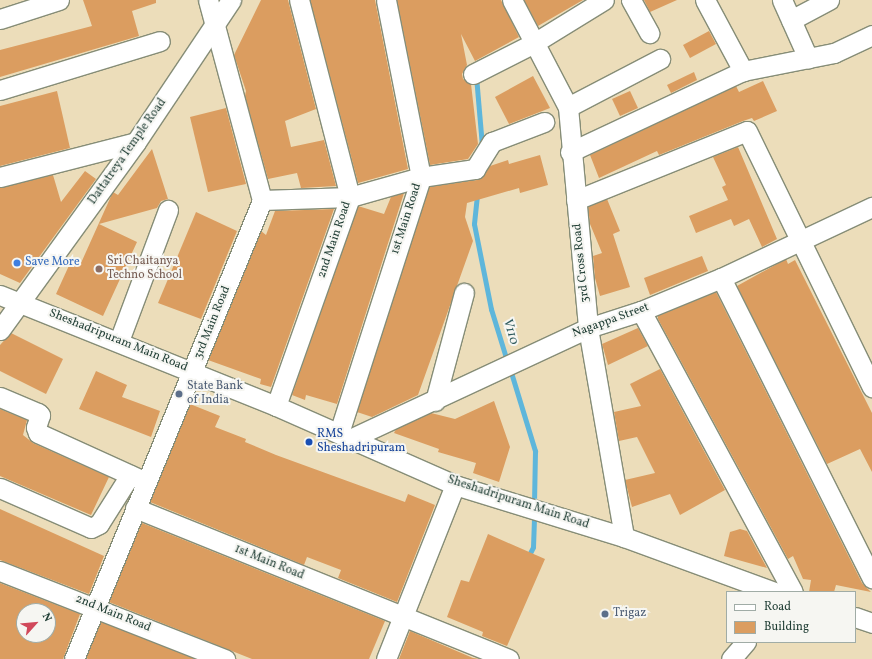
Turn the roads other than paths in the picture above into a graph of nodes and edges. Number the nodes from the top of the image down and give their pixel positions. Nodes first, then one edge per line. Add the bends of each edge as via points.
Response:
1 (59, 0) edge
2 (208, 0) edge
3 (231, 0) edge
4 (299, 0) edge
5 (386, 0) edge
6 (512, 0) edge
7 (604, 0) edge
8 (631, 0) edge
9 (705, 0) edge
10 (782, 0) edge
11 (829, 0) edge
12 (0, 20) edge
13 (791, 20) junction
14 (215, 22) junction
15 (649, 33) dead end
16 (872, 35) edge
17 (160, 41) dead end
18 (534, 43) junction
19 (808, 58) junction
20 (660, 59) dead end
21 (743, 71) junction
22 (473, 74) dead end
23 (0, 90) edge
24 (568, 107) junction
25 (544, 122) dead end
26 (136, 142) junction
27 (570, 152) junction
28 (0, 177) edge
29 (421, 177) junction
30 (350, 197) junction
31 (262, 200) junction
32 (576, 200) junction
33 (871, 209) edge
34 (168, 210) dead end
35 (801, 242) junction
36 (721, 278) junction
37 (464, 293) dead end
38 (0, 295) edge
39 (21, 302) junction
40 (641, 311) junction
41 (588, 328) junction
42 (0, 330) edge
43 (118, 341) junction
44 (193, 372) junction
45 (872, 387) edge
46 (0, 397) edge
47 (434, 401) junction
48 (276, 406) junction
49 (346, 436) junction
50 (138, 478) junction
51 (455, 485) junction
52 (0, 488) edge
53 (135, 508) junction
54 (624, 537) junction
55 (0, 571) edge
56 (872, 578) edge
57 (770, 591) edge
58 (792, 591) edge
59 (97, 607) junction
60 (404, 617) junction
61 (856, 617) edge
62 (872, 623) edge
63 (745, 643) edge
64 (74, 659) edge
65 (225, 659) edge
66 (386, 659) edge
67 (509, 659) edge
68 (731, 659) edge

1 - 12 street
2 - 14 street
3 - 14 street, Dattatreya Temple Road
4 - 30 street, 2nd Main Road
5 - 29 street, 1st Main Road
6 - 18 street, 3rd Cross Road
7 - 18 street
8 - 15 street
9 - 21 street
10 - 13 street
11 - 13 street
13 - 19 street
14 - 26 street, Dattatreya Temple Road
14 - 31 street
16 - 19 street via 834,54
17 - 23 street
18 - 22 street
18 - 24 street, 3rd Cross Road
19 - 21 street
20 - 24 street
21 - 27 street
24 - 27 street, 3rd Cross Road
25 - 29 street via 492,142 475,169
26 - 28 street
26 - 39 street, Dattatreya Temple Road
27 - 32 street, 3rd Cross Road
29 - 30 street
29 - 49 street, 1st Main Road
30 - 31 street
30 - 48 street, 2nd Main Road
31 - 44 street, 3rd Main Road
32 - 35 street via 747,131
32 - 41 street, 3rd Cross Road
33 - 35 street, Nagappa Street
34 - 43 street
35 - 36 street, Nagappa Street
35 - 45 street
36 - 40 street, Nagappa Street
36 - 56 street
37 - 47 street
38 - 39 street, Sheshadripuram Main Road
39 - 42 street, Dattatreya Temple Road
39 - 43 street, Sheshadripuram Main Road
40 - 41 street, Nagappa Street
40 - 58 street
41 - 47 street, Nagappa Street
41 - 54 street, 3rd Cross Road
43 - 44 street, Sheshadripuram Main Road
44 - 48 street, Sheshadripuram Main Road
44 - 50 street, 3rd Main Road
46 - 50 street via 38,413 38,433
47 - 49 street, Nagappa Street
48 - 49 street, Sheshadripuram Main Road
49 - 51 street, Sheshadripuram Main Road
50 - 52 street via 99,524 91,528
50 - 53 street, 3rd Main Road
51 - 54 street, Sheshadripuram Main Road
51 - 60 street
53 - 59 street, 3rd Main Road
53 - 60 street, 1st Main Road
54 - 57 street, Sheshadripuram Main Road
55 - 59 street, 2nd Main Road
59 - 64 street, 3rd Main Road
59 - 65 street, 2nd Main Road
60 - 66 street
60 - 67 street, 1st Main Road
61 - 62 street
63 - 68 street

